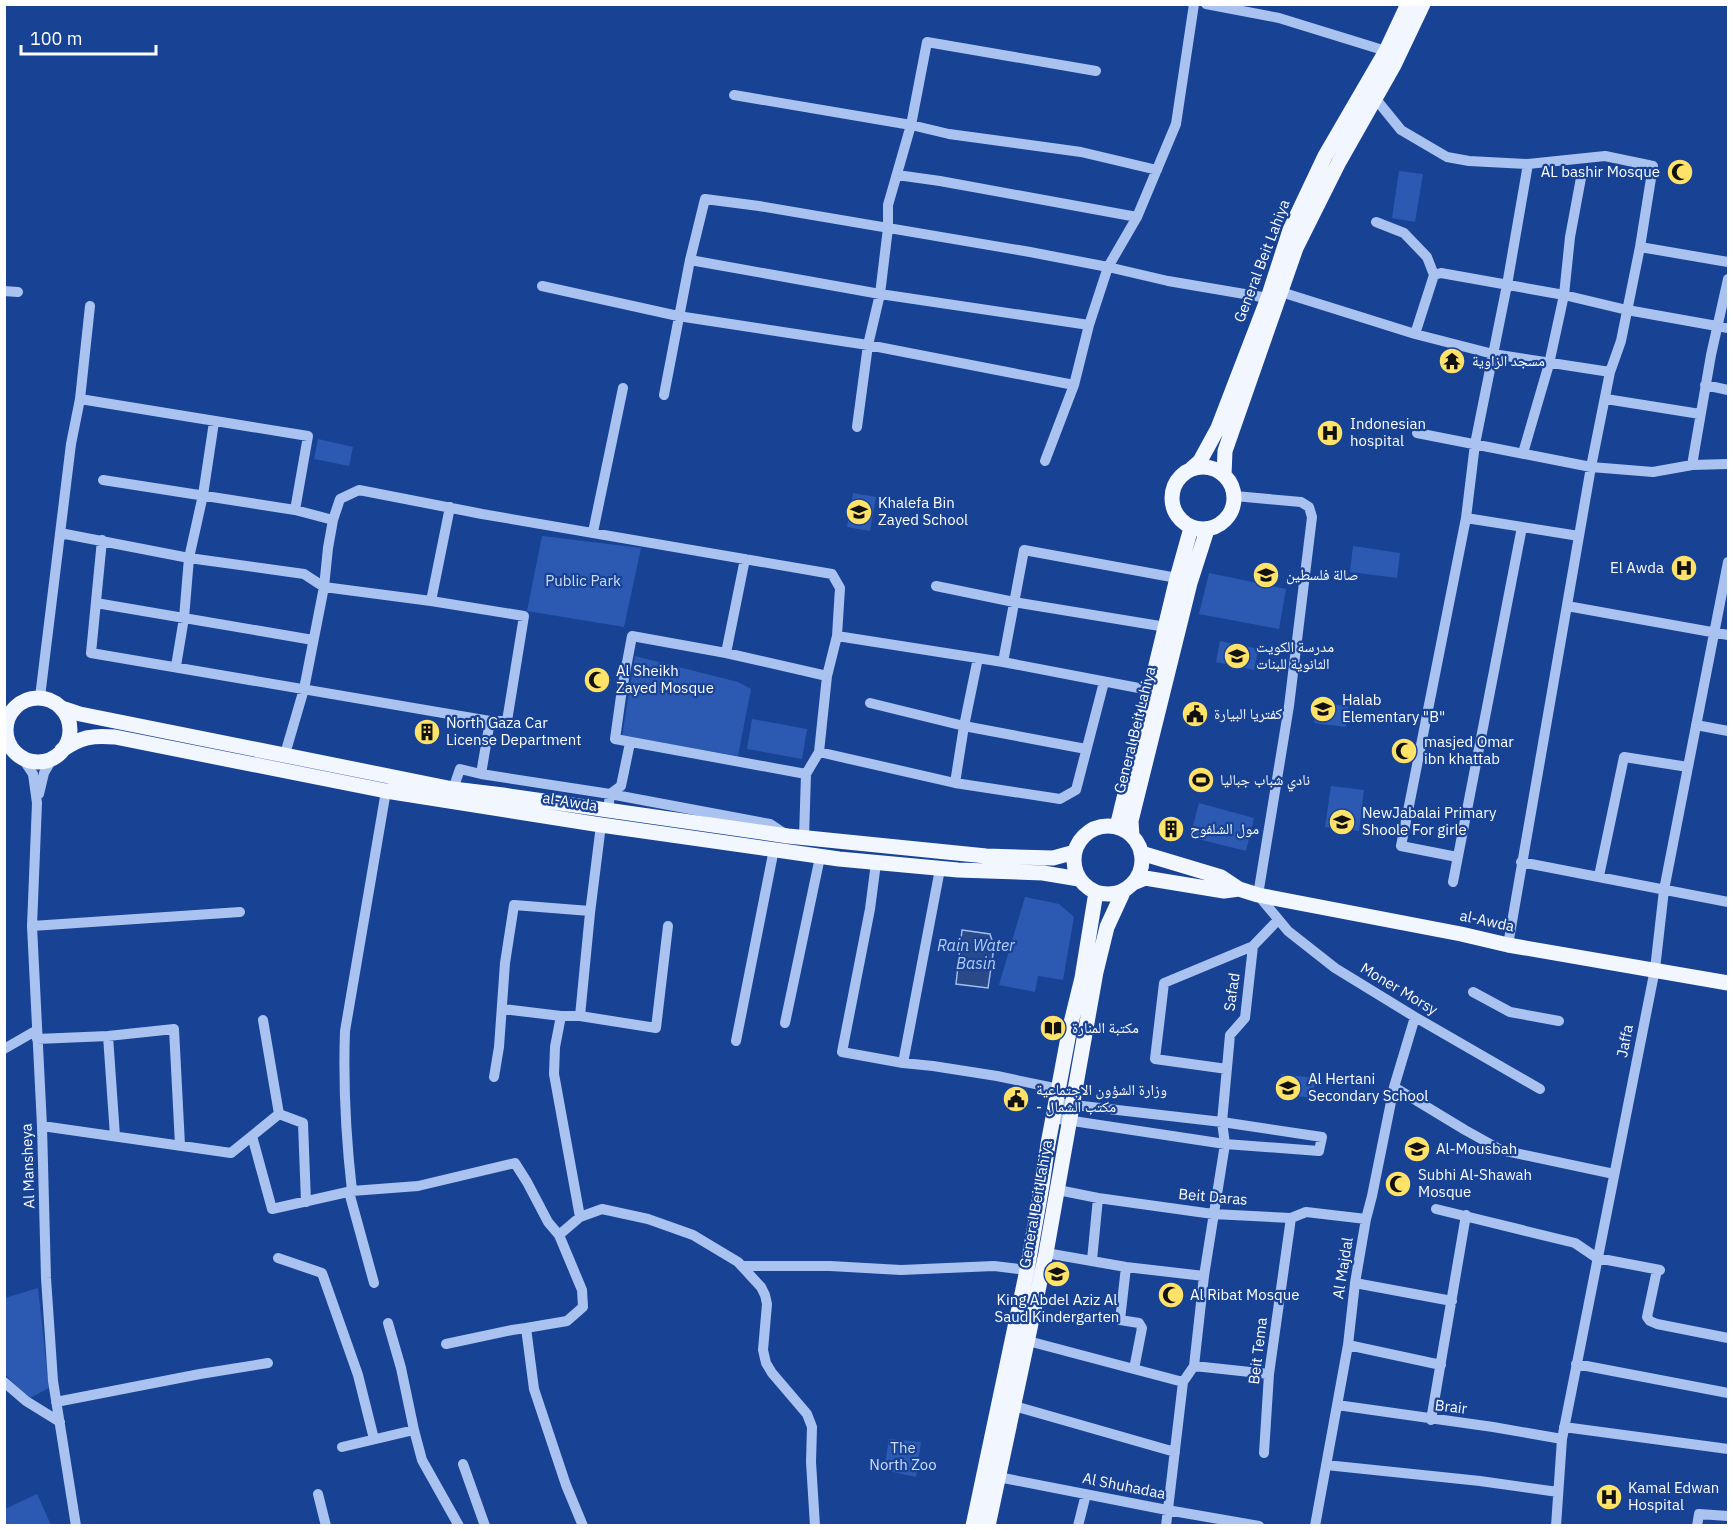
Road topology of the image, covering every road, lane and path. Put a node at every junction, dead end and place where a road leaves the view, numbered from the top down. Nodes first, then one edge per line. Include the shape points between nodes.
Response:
1 (1194, 4) edge
2 (1206, 4) edge
3 (1408, 4) edge
4 (1423, 4) edge
5 (1386, 51) junction
6 (1096, 71) dead end
7 (734, 95) dead end
8 (1375, 98) junction
9 (911, 125) junction
10 (1528, 164) junction
11 (1157, 170) junction
12 (897, 176) junction
13 (1581, 178) dead end
14 (1137, 218) junction
15 (1376, 222) dead end
16 (888, 228) junction
17 (1640, 247) junction
18 (690, 260) junction
19 (1728, 262) edge
20 (1108, 267) junction
21 (1434, 275) junction
22 (1728, 279) edge
23 (1507, 285) junction
24 (542, 286) dead end
25 (4, 291) edge
26 (18, 292) dead end
27 (880, 294) junction
28 (1274, 295) junction
29 (1564, 295) junction
30 (90, 306) dead end
31 (1627, 310) junction
32 (678, 316) junction
33 (1089, 325) junction
34 (1723, 327) edge
35 (1415, 334) junction
36 (868, 345) junction
37 (1493, 354) junction
38 (1549, 364) junction
39 (1610, 372) junction
40 (1705, 385) junction
41 (1074, 386) junction
42 (623, 388) dead end
43 (1728, 390) edge
44 (664, 395) dead end
45 (80, 399) junction
46 (1606, 399) junction
47 (1700, 414) junction
48 (214, 422) junction
49 (857, 428) dead end
50 (1417, 433) dead end
51 (1475, 444) junction
52 (1523, 453) junction
53 (1045, 461) dead end
54 (1728, 464) edge
55 (1692, 465) junction
56 (1591, 467) junction
57 (1191, 469) junction
58 (1224, 475) junction
59 (103, 480) dead end
60 (203, 495) junction
61 (1235, 495) junction
62 (450, 507) junction
63 (295, 510) junction
64 (1466, 518) junction
65 (333, 520) junction
66 (1522, 527) junction
67 (1191, 528) junction
68 (1207, 530) junction
69 (593, 532) junction
70 (60, 533) junction
71 (1579, 537) junction
72 (102, 540) junction
73 (189, 558) junction
74 (745, 559) junction
75 (1728, 568) edge
76 (1177, 578) junction
77 (936, 586) dead end
78 (324, 587) junction
79 (431, 601) junction
80 (1014, 602) junction
81 (96, 603) junction
82 (1567, 606) junction
83 (184, 618) junction
84 (1166, 627) junction
85 (1714, 633) junction
86 (1728, 635) edge
87 (837, 636) junction
88 (313, 640) junction
89 (726, 653) junction
90 (978, 658) junction
91 (1003, 662) junction
92 (176, 666) junction
93 (827, 676) junction
94 (1104, 682) junction
95 (304, 689) junction
96 (1149, 690) junction
97 (40, 698) junction
98 (870, 703) dead end
99 (62, 708) junction
100 (6, 716) edge
101 (490, 721) junction
102 (1696, 725) junction
103 (964, 726) junction
104 (1728, 731) edge
105 (6, 740) edge
106 (630, 743) junction
107 (1086, 748) junction
108 (819, 752) junction
109 (57, 754) junction
110 (285, 754) junction
111 (24, 759) junction
112 (1688, 767) junction
113 (481, 774) junction
114 (806, 774) junction
115 (955, 783) junction
116 (453, 789) junction
117 (386, 791) junction
118 (610, 794) junction
119 (37, 803) junction
120 (608, 811) junction
121 (601, 825) junction
122 (1117, 827) junction
123 (788, 836) junction
124 (1132, 836) junction
125 (804, 838) junction
126 (774, 849) junction
127 (1075, 852) junction
128 (1141, 853) junction
129 (820, 857) junction
130 (1457, 857) junction
131 (1521, 862) junction
132 (876, 863) junction
133 (940, 869) junction
134 (1599, 876) junction
135 (1079, 879) junction
136 (1453, 882) dead end
137 (1129, 887) junction
138 (1239, 889) junction
139 (1664, 890) junction
140 (1096, 892) junction
141 (1257, 895) junction
142 (1728, 902) edge
143 (590, 911) junction
144 (240, 912) dead end
145 (1278, 920) junction
146 (32, 926) junction
147 (668, 926) dead end
148 (1253, 945) junction
149 (1508, 945) junction
150 (1655, 969) junction
151 (1728, 982) edge
152 (1473, 992) dead end
153 (503, 1010) junction
154 (561, 1016) junction
155 (580, 1016) junction
156 (1415, 1017) junction
157 (262, 1020) dead end
158 (1559, 1021) dead end
159 (784, 1023) dead end
160 (37, 1034) junction
161 (108, 1035) junction
162 (736, 1041) dead end
163 (4, 1049) edge
164 (903, 1063) junction
165 (1227, 1069) junction
166 (494, 1077) dead end
167 (1394, 1087) junction
168 (1540, 1089) dead end
169 (1062, 1107) junction
170 (279, 1114) junction
171 (1222, 1122) junction
172 (42, 1126) junction
173 (115, 1136) junction
174 (252, 1136) junction
175 (1225, 1144) junction
176 (180, 1145) junction
177 (1614, 1174) junction
178 (1058, 1190) junction
179 (350, 1192) junction
180 (1098, 1198) junction
181 (306, 1202) junction
182 (1436, 1209) dead end
183 (1213, 1214) junction
184 (1466, 1215) junction
185 (580, 1217) junction
186 (1291, 1218) junction
187 (1366, 1219) junction
188 (559, 1235) junction
189 (1046, 1252) junction
190 (278, 1258) dead end
191 (1597, 1258) junction
192 (1092, 1260) junction
193 (742, 1266) junction
194 (1126, 1267) junction
195 (1027, 1270) junction
196 (1204, 1276) junction
197 (1355, 1282) junction
198 (374, 1283) dead end
199 (1452, 1301) junction
200 (388, 1323) dead end
201 (526, 1328) junction
202 (1728, 1338) edge
203 (1028, 1341) junction
204 (447, 1344) dead end
205 (1348, 1345) junction
206 (268, 1363) dead end
207 (1576, 1364) junction
208 (1441, 1365) junction
209 (1194, 1366) junction
210 (1134, 1369) junction
211 (1269, 1374) junction
212 (4, 1382) edge
213 (1183, 1382) junction
214 (1728, 1393) edge
215 (56, 1402) junction
216 (1337, 1405) junction
217 (1014, 1406) junction
218 (1431, 1420) junction
219 (60, 1422) junction
220 (414, 1430) junction
221 (1563, 1433) junction
222 (374, 1439) junction
223 (342, 1447) dead end
224 (1728, 1449) edge
225 (1175, 1452) junction
226 (1263, 1453) dead end
227 (464, 1464) dead end
228 (1326, 1465) junction
229 (991, 1476) junction
230 (1558, 1492) junction
231 (318, 1494) dead end
232 (1086, 1494) junction
233 (1167, 1510) junction
234 (1728, 1516) edge
235 (76, 1526) edge
236 (326, 1526) edge
237 (459, 1526) edge
238 (484, 1526) edge
239 (583, 1526) edge
240 (815, 1526) edge
241 (973, 1526) edge
242 (988, 1526) edge
243 (1078, 1526) edge
244 (1166, 1526) edge
245 (1259, 1526) edge
246 (1315, 1526) edge
247 (1556, 1526) edge
248 (1697, 1526) edge

1 - 11 street via 1176,124
2 - 5 street via 1279,18
3 - 5 main road, General Beit Lahiya
4 - 8 main road, General Beit Lahiya
5 - 28 main road, General Beit Lahiya via 1325,156 1290,230
6 - 9 street via 927,42
7 - 9 street
8 - 10 street via 1401,130 1447,157
8 - 28 main road, General Beit Lahiya
9 - 11 street via 1081,152
9 - 12 street
10 - 17 street via 1605,156 1653,166
10 - 23 street
11 - 14 street
12 - 14 street
12 - 16 street via 888,205
13 - 29 street
14 - 20 street
15 - 21 street via 1404,233 1427,257
16 - 18 street via 705,199
16 - 20 street
16 - 27 street
17 - 19 street
17 - 31 street
18 - 27 street
18 - 32 street
20 - 28 street via 1167,280
20 - 33 street
21 - 23 street
21 - 35 street
22 - 34 street
23 - 29 street
23 - 37 street
24 - 32 street
25 - 26 street
27 - 33 street
27 - 36 street
28 - 35 street
28 - 57 main road, General Beit Lahiya via 1218,428 1200,461
28 - 58 main road, General Beit Lahiya via 1225,451
29 - 31 street
29 - 38 street
30 - 45 street
31 - 34 street
31 - 39 street
32 - 36 street
32 - 44 street
33 - 41 street
34 - 40 street
35 - 37 street
36 - 41 street
36 - 49 street
37 - 38 street
37 - 51 street
38 - 39 street
38 - 52 street
39 - 46 street
40 - 43 street
40 - 47 street
41 - 53 street
42 - 69 street
45 - 48 street
45 - 70 street via 70,444
46 - 47 street
46 - 56 street
47 - 55 street
48 - 60 street
48 - 63 street via 308,436
50 - 51 street
51 - 52 street
51 - 64 street
52 - 56 street
54 - 55 street
55 - 56 street via 1653,472
56 - 71 street
57 - 58 main road via 1208,467
57 - 67 main road via 1178,480 1172,495 1176,514
58 - 61 main road
59 - 60 street
60 - 63 street
60 - 73 street
61 - 68 main road via 1228,518
61 - 141 street via 1301,501 1309,507 1312,517 1289,706
62 - 65 street via 359,490 340,499
62 - 69 street
62 - 79 street
63 - 65 street
64 - 66 street
64 - 130 street via 1401,846
65 - 78 street
66 - 71 street
66 - 130 street
67 - 68 main road
67 - 76 main road, General Beit Lahiya
68 - 124 main road, General Beit Lahiya via 1190,583 1131,821
69 - 74 street
70 - 72 street
70 - 97 street
71 - 82 street
72 - 73 street
72 - 81 street
73 - 78 street via 304,574
73 - 83 street
74 - 87 street via 832,574 840,588
74 - 89 street
75 - 85 street, Jaffa
76 - 80 street via 1024,550
76 - 84 main road, General Beit Lahiya
77 - 80 street
78 - 79 street
78 - 88 street
79 - 101 street via 524,616 507,721
80 - 84 street
80 - 91 street
81 - 83 street
81 - 92 street via 91,653
82 - 85 street
82 - 131 street
83 - 88 street
83 - 92 street
84 - 96 main road, General Beit Lahiya
85 - 86 street
85 - 102 street, Jaffa
87 - 90 street
87 - 93 street
88 - 95 street
89 - 93 street
89 - 106 street via 632,636 615,740
90 - 91 street
90 - 103 street
91 - 94 street
92 - 95 street
93 - 108 street
94 - 96 street
94 - 107 street
95 - 101 street
95 - 110 street
96 - 122 main road, General Beit Lahiya
97 - 99 main road
97 - 100 main road via 24,700
98 - 103 street
99 - 109 main road via 70,731
99 - 110 main road, al-Awda
100 - 105 main road
101 - 113 street
102 - 104 street
102 - 112 street, Jaffa
103 - 107 street
103 - 115 street
105 - 111 main road
106 - 114 street
106 - 118 street via 621,786
107 - 115 street via 1076,790 1060,800
108 - 114 street
108 - 115 street
109 - 111 main road via 39,762
109 - 117 main road, al-Awda via 75,741 99,735
109 - 119 street, Al Mansheya via 43,778
110 - 116 main road, al-Awda
111 - 119 street, Al Mansheya via 33,774
112 - 134 street via 1623,757
112 - 139 street, Jaffa
113 - 116 street via 460,769
113 - 118 street
114 - 125 street
116 - 120 main road, al-Awda
117 - 121 main road, al-Awda
117 - 179 street via 345,1031
118 - 120 street
118 - 123 street via 770,824
119 - 146 street, Al Mansheya
120 - 123 main road, al-Awda
121 - 126 main road, al-Awda
121 - 143 street
122 - 124 main road
122 - 127 main road via 1090,831
123 - 125 main road, al-Awda
124 - 128 main road
125 - 127 main road, al-Awda via 986,856 1053,858
126 - 129 main road, al-Awda
126 - 162 street
127 - 135 main road
128 - 137 main road via 1141,867
128 - 138 main road, al-Awda via 1221,877
129 - 132 main road, al-Awda
129 - 159 street
130 - 136 street
131 - 134 street
131 - 149 street
132 - 133 main road, al-Awda
132 - 164 street via 842,1052
133 - 135 main road, al-Awda via 1043,873
133 - 164 street
134 - 139 street
135 - 140 main road
137 - 138 main road, al-Awda via 1145,878 1224,891
137 - 140 main road via 1113,894
137 - 169 main road, General Beit Lahiya via 1107,927
138 - 141 main road, al-Awda
139 - 142 street
139 - 150 street, Jaffa
140 - 169 main road, General Beit Lahiya via 1070,1027
141 - 145 street, Moner Morsy
141 - 149 main road, al-Awda
143 - 153 street via 514,905
143 - 155 street
144 - 146 street
145 - 148 street
145 - 156 street, Moner Morsy via 1335,968
146 - 160 street, Al Mansheya
147 - 155 street via 657,1028
148 - 165 street, Safad via 1245,1018 1230,1035
148 - 165 street via 1164,983 1155,1059
149 - 150 main road, al-Awda
150 - 151 main road, al-Awda
150 - 177 street, Jaffa
152 - 158 street via 1510,1012
153 - 154 street
153 - 166 street
154 - 155 street
154 - 185 street via 554,1074
156 - 167 street, Al Majdal
156 - 168 street, Moner Morsy
157 - 170 street
160 - 161 street
160 - 163 street
160 - 172 street, Al Mansheya
161 - 173 street
161 - 176 street via 174,1029
164 - 169 street via 997,1076
165 - 171 street, Safad
167 - 177 street via 1501,1150
167 - 187 street, Al Majdal
169 - 171 street
169 - 175 street
169 - 178 main road, General Beit Lahiya
169 - 195 main road, General Beit Lahiya
170 - 174 street
170 - 181 street via 303,1123
171 - 175 street, Safad
171 - 175 street via 1322,1137 1319,1151
172 - 173 street
172 - 215 street, Al Mansheya via 46,1278
173 - 176 street
174 - 176 street via 231,1153
174 - 181 street via 272,1209
175 - 183 street, Safad
177 - 191 street, Jaffa
178 - 180 street, Beit Daras
178 - 189 main road, General Beit Lahiya
179 - 181 street
179 - 188 street via 418,1186 515,1163
179 - 198 street
180 - 183 street, Beit Daras
180 - 192 street
182 - 184 street
183 - 186 street, Beit Daras
183 - 196 street, Safad
184 - 191 street via 1575,1243
184 - 199 street
185 - 188 street
185 - 193 street via 602,1209 648,1219 693,1235
186 - 187 street, Beit Daras via 1306,1212
186 - 211 street, Beit Tema
187 - 197 street, Al Majdal
188 - 201 street via 582,1290 584,1307 567,1321
189 - 192 street
189 - 203 main road, General Beit Lahiya
190 - 222 street via 322,1273 358,1375
191 - 202 street via 1658,1270 1648,1309 1650,1321
191 - 207 street, Jaffa
192 - 194 street
193 - 195 street via 901,1270 994,1266
193 - 240 street via 765,1295 766,1364 811,1423
194 - 196 street
194 - 210 street via 1120,1320 1139,1323 1142,1328
195 - 229 main road, General Beit Lahiya
196 - 209 street, Safad
197 - 199 street
197 - 205 street, Al Majdal
199 - 208 street
200 - 220 street
201 - 204 street
201 - 239 street via 534,1389
203 - 210 street
203 - 217 main road, General Beit Lahiya
205 - 208 street
205 - 216 street, Al Majdal
206 - 215 street
207 - 214 street
207 - 221 street, Jaffa
208 - 218 street
209 - 211 street
209 - 213 street
210 - 213 street
211 - 226 street, Beit Tema
212 - 219 street
213 - 225 street
215 - 219 street, Al Mansheya
216 - 218 street, Brair
216 - 228 street, Al Majdal
217 - 225 street
217 - 229 main road, General Beit Lahiya
218 - 221 street, Brair
219 - 235 street, Al Mansheya
220 - 222 street
220 - 237 street via 422,1460
221 - 224 street, Brair
221 - 230 street, Jaffa
222 - 223 street
225 - 233 street
227 - 238 street
228 - 230 street
228 - 246 street, Al Majdal
229 - 232 street, Al Shuhadaa
229 - 241 main road, General Beit Lahiya
229 - 242 main road, General Beit Lahiya
230 - 247 street, Jaffa
231 - 236 street
232 - 233 street, Al Shuhadaa
232 - 243 street
233 - 244 street
233 - 245 street, Al Shuhadaa
234 - 248 street via 1699,1514

